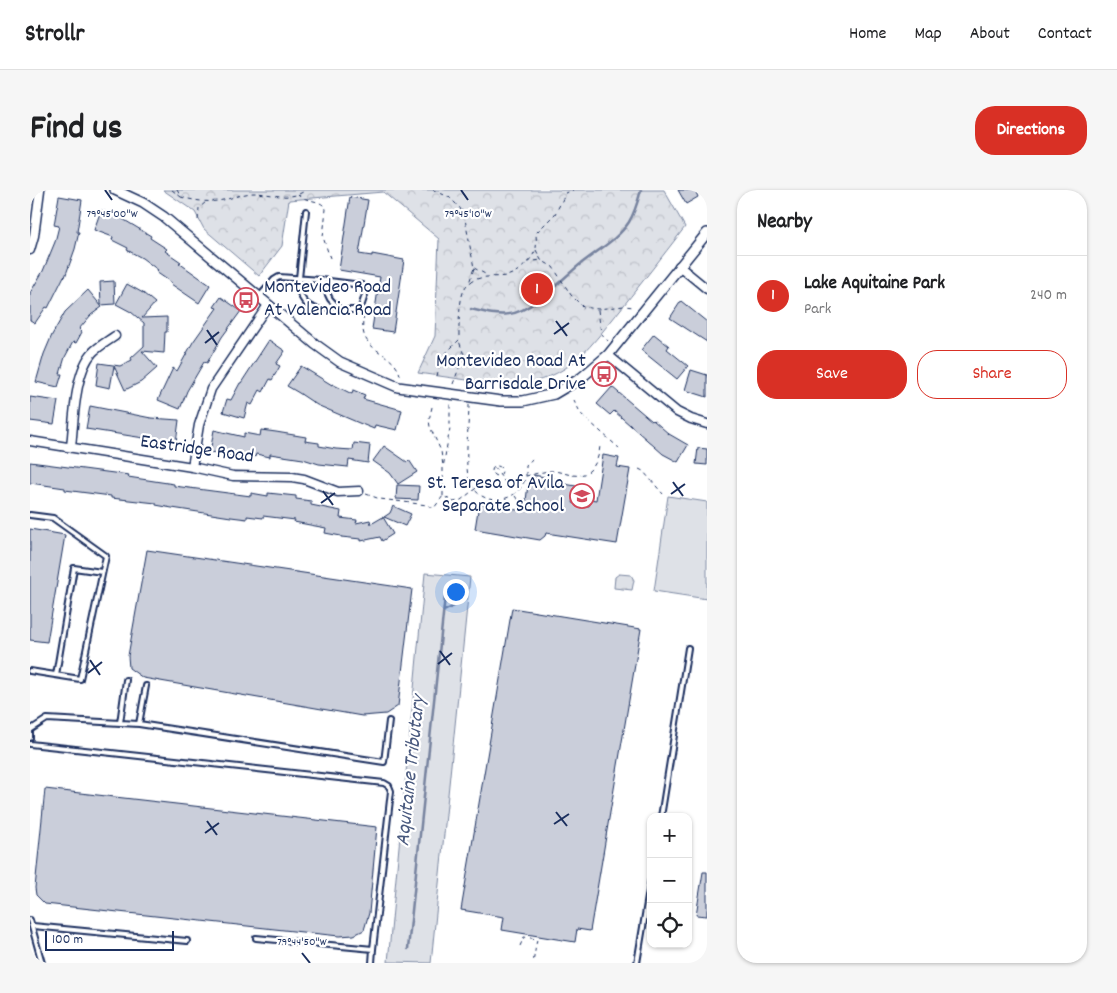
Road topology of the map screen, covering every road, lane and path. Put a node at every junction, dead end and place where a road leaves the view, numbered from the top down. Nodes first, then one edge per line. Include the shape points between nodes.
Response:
1 (40, 190) edge
2 (115, 190) edge
3 (172, 190) edge
4 (177, 190) edge
5 (306, 190) edge
6 (433, 190) edge
7 (568, 190) edge
8 (573, 190) edge
9 (566, 193) junction
10 (297, 194) junction
11 (181, 197) junction
12 (206, 201) junction
13 (306, 211) dead end
14 (198, 220) dead end
15 (707, 233) edge
16 (30, 250) edge
17 (536, 250) junction
18 (330, 258) dead end
19 (541, 260) junction
20 (527, 263) junction
21 (679, 266) junction
22 (474, 268) junction
23 (488, 275) junction
24 (299, 279) junction
25 (321, 280) junction
26 (468, 284) junction
27 (707, 289) edge
28 (259, 297) junction
29 (268, 305) junction
30 (645, 308) junction
31 (598, 309) junction
32 (322, 310) dead end
33 (360, 310) junction
34 (115, 336) dead end
35 (459, 340) junction
36 (611, 352) junction
37 (437, 376) dead end
38 (403, 388) junction
39 (450, 394) junction
40 (470, 397) junction
41 (574, 400) dead end
42 (432, 407) dead end
43 (707, 424) edge
44 (30, 441) edge
45 (600, 445) dead end
46 (71, 447) junction
47 (620, 449) dead end
48 (532, 459) dead end
49 (192, 467) junction
50 (494, 467) junction
51 (443, 468) junction
52 (501, 468) junction
53 (639, 469) dead end
54 (497, 471) junction
55 (492, 474) junction
56 (500, 475) junction
57 (526, 476) junction
58 (480, 485) dead end
59 (509, 488) dead end
60 (475, 490) junction
61 (359, 492) joint
62 (663, 494) dead end
63 (514, 495) junction
64 (443, 496) junction
65 (497, 500) junction
66 (520, 503) dead end
67 (496, 505) dead end
68 (30, 515) edge
69 (102, 572) junction
70 (688, 648) dead end
71 (30, 671) edge
72 (56, 675) junction
73 (126, 680) dead end
74 (146, 686) dead end
75 (389, 721) dead end
76 (120, 723) junction
77 (139, 724) junction
78 (30, 738) edge
79 (30, 744) edge
80 (662, 813) edge
81 (647, 903) edge
82 (30, 920) edge
83 (33, 926) junction
84 (256, 938) dead end
85 (187, 941) dead end
86 (520, 946) dead end
87 (373, 949) junction
88 (42, 963) edge
89 (372, 963) edge
90 (533, 963) edge
91 (637, 963) edge

1 - 16 street
2 - 28 street via 164,217
3 - 11 path
4 - 11 path
5 - 10 path
6 - 22 path via 460,208
7 - 9 path
8 - 9 path
9 - 17 path via 554,214 536,233
10 - 12 path via 274,196 253,193
10 - 18 path via 326,208 323,237
11 - 12 path
12 - 14 path via 199,208
13 - 24 lane
15 - 21 street
17 - 19 path
17 - 20 path
19 - 20 path
19 - 31 path via 553,267 583,307
20 - 23 path via 514,274
21 - 27 street
21 - 30 street
22 - 23 path
22 - 26 path
23 - 26 path
24 - 25 lane
24 - 28 lane via 279,277
24 - 32 lane via 300,297 306,305
25 - 33 lane via 330,299 340,310
25 - 33 lane via 362,285 365,295
26 - 35 path via 460,310
28 - 29 street
29 - 38 street via 340,362
29 - 49 street via 211,389 199,425
30 - 31 path
30 - 36 street
31 - 36 path via 602,333
33 - 38 path via 364,314 363,337 394,362 400,370
34 - 46 street via 93,351 82,372
35 - 37 path via 442,358
35 - 39 path via 464,355
36 - 40 street via 581,378 546,397 514,401
36 - 43 street via 677,412
38 - 39 street
39 - 40 street
39 - 51 path via 450,428
40 - 60 path via 468,479
41 - 47 path via 581,414
42 - 51 path via 430,427 441,451
44 - 46 street, Eastridge Road
45 - 57 path via 598,460 584,474 575,476 549,471
46 - 49 street, Eastridge Road
48 - 57 path via 526,466
49 - 61 street, Eastridge Road via 233,476 292,477 338,492
50 - 52 path
50 - 54 path
50 - 55 path
51 - 64 path
52 - 54 path
52 - 56 path
53 - 62 path
54 - 55 path
54 - 56 path
55 - 56 path
56 - 59 path
57 - 63 path
58 - 60 path
60 - 64 path via 454,502
60 - 65 path via 486,498
61 - 64 path via 380,500 428,504 434,508
63 - 65 path
63 - 66 path
65 - 67 path
68 - 69 lane via 53,518 106,556
69 - 72 lane via 80,679
69 - 72 lane via 74,568
70 - 80 lane
71 - 72 lane
73 - 76 lane
74 - 77 lane
75 - 77 lane via 384,762
76 - 77 lane
76 - 78 lane via 47,719 30,730
79 - 87 lane via 384,783 391,791
81 - 91 lane
82 - 83 lane
83 - 85 lane
83 - 88 lane
84 - 87 lane
86 - 90 path via 524,937 537,939
87 - 89 lane

